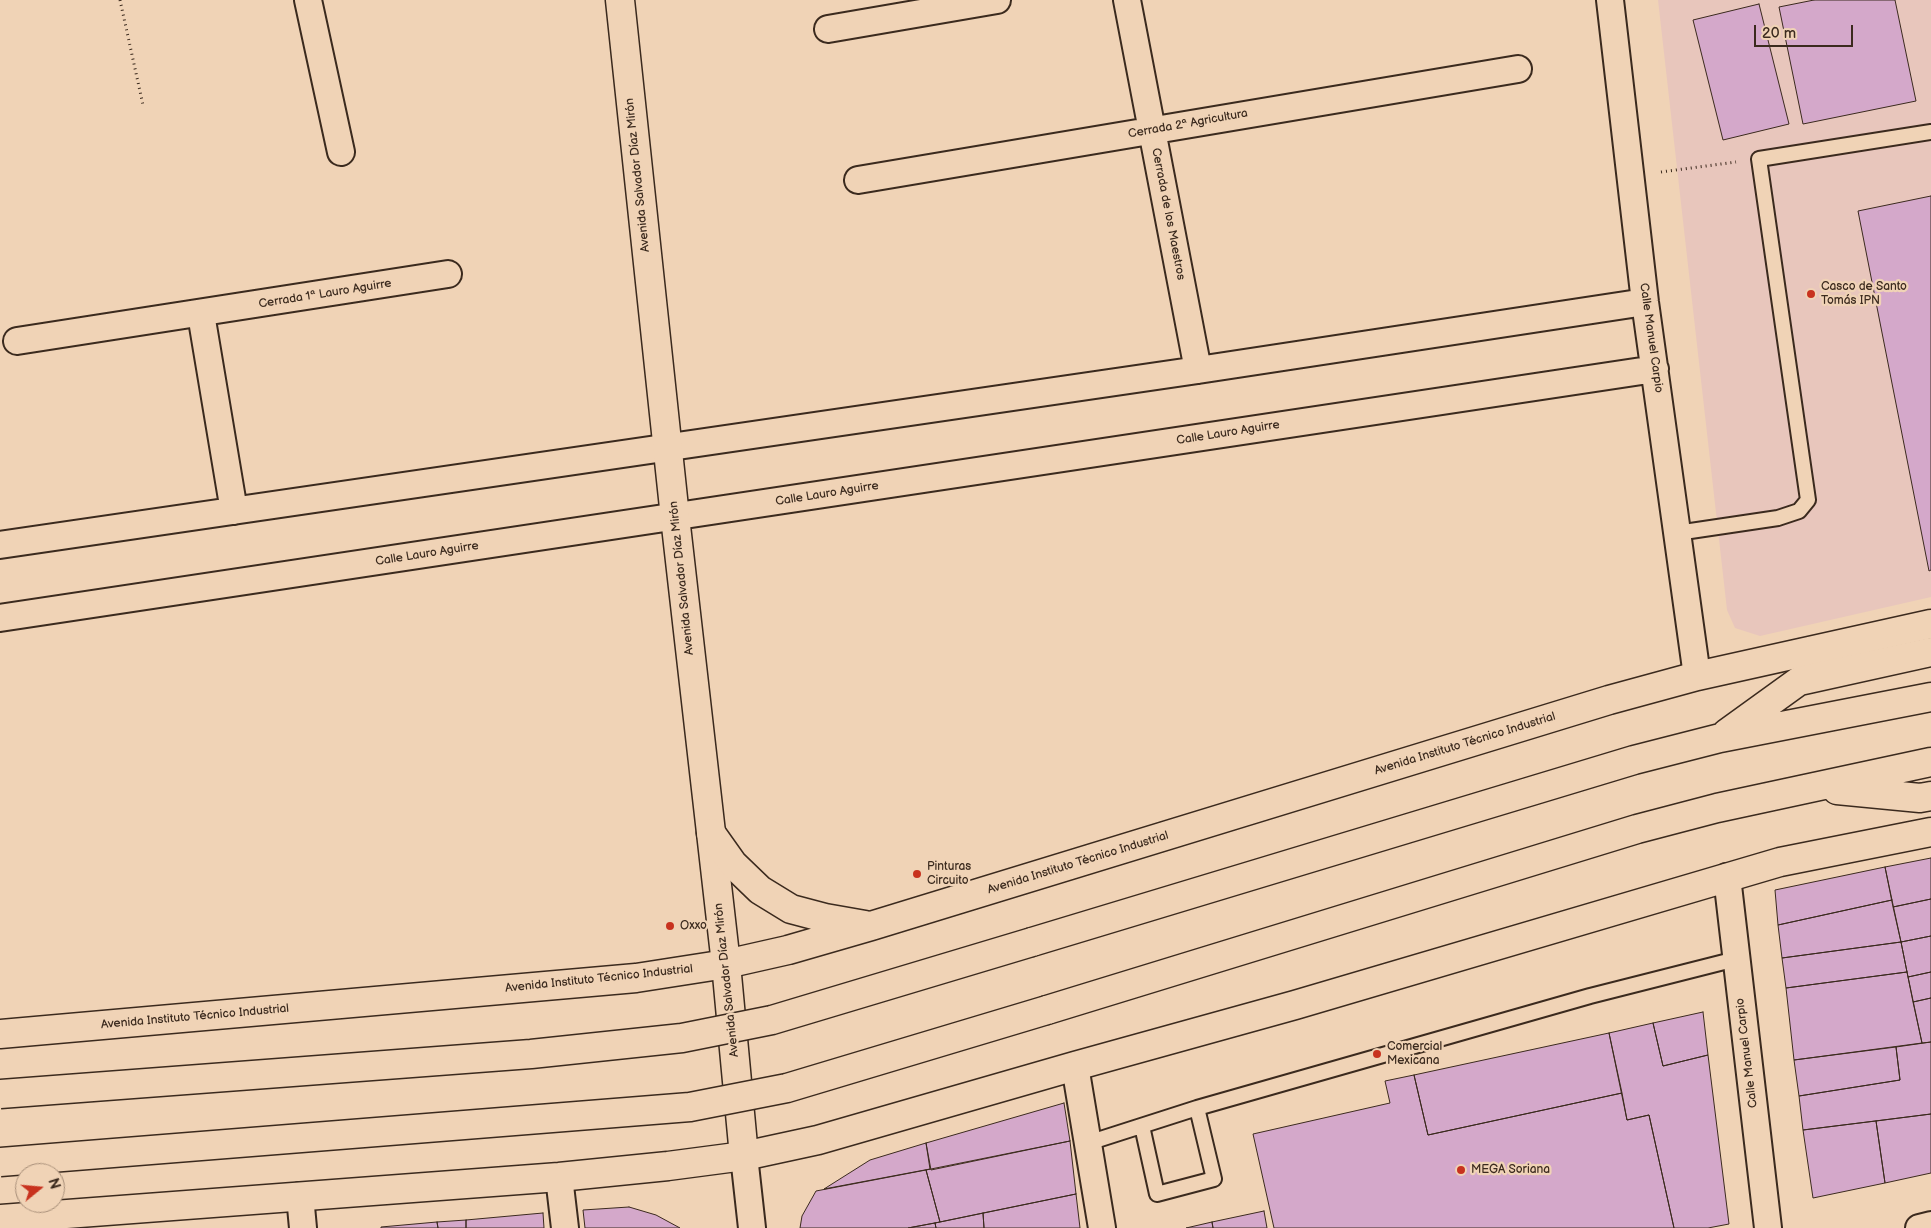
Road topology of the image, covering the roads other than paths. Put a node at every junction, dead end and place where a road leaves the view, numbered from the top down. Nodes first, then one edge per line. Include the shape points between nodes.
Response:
1 (308, 0) edge
2 (620, 0) edge
3 (998, 0) edge
4 (1127, 0) edge
5 (1610, 0) edge
6 (828, 29) dead end
7 (1518, 68) dead end
8 (1152, 130) junction
9 (1931, 132) edge
10 (342, 152) dead end
11 (858, 180) dead end
12 (448, 274) dead end
13 (1645, 302) junction
14 (201, 314) junction
15 (17, 341) dead end
16 (1654, 369) junction
17 (1198, 370) junction
18 (668, 447) junction
19 (234, 511) junction
20 (675, 517) junction
21 (1678, 533) junction
22 (0, 545) edge
23 (0, 618) edge
24 (1931, 624) edge
25 (1931, 652) edge
26 (1697, 676) junction
27 (1931, 696) edge
28 (1720, 738) junction
29 (1931, 762) edge
30 (1808, 787) junction
31 (1931, 796) edge
32 (1931, 832) edge
33 (711, 833) junction
34 (1727, 877) junction
35 (871, 926) junction
36 (1736, 960) junction
37 (726, 964) junction
38 (0, 1034) edge
39 (1075, 1066) junction
40 (0, 1094) edge
41 (1197, 1108) junction
42 (1142, 1126) junction
43 (1088, 1143) junction
44 (744, 1156) junction
45 (0, 1162) edge
46 (559, 1177) junction
47 (300, 1196) junction
48 (0, 1219) edge
49 (1931, 1226) edge
50 (303, 1228) edge
51 (565, 1228) edge
52 (752, 1228) edge
53 (1102, 1228) edge
54 (1768, 1228) edge
55 (1919, 1228) edge

1 - 10 street
2 - 18 main road, Avenida Salvador Díaz Mirón
3 - 6 street
4 - 8 street, Cerrada de los Maestros
5 - 13 street, Calle Manuel Carpio
7 - 8 street, Cerrada 2ª Agricultura
8 - 11 street, Cerrada 2ª Agricultura
8 - 17 street, Cerrada de los Maestros
9 - 21 lane via 1759,159 1808,500 1799,511 1778,518
12 - 14 street, Cerrada 1ª Lauro Aguirre
13 - 16 street, Calle Manuel Carpio
13 - 17 street
14 - 15 street, Cerrada 1ª Lauro Aguirre
14 - 19 street
16 - 20 street, Calle Lauro Aguirre
16 - 21 street, Calle Manuel Carpio
17 - 18 street
18 - 19 street
18 - 20 main road, Avenida Salvador Díaz Mirón
19 - 22 street
20 - 23 street, Calle Lauro Aguirre
20 - 33 main road, Avenida Salvador Díaz Mirón
21 - 26 street, Calle Manuel Carpio
24 - 26 main road, Avenida Instituto Técnico Industrial
25 - 28 main road via 1799,681
26 - 35 main road, Avenida Instituto Técnico Industrial via 1609,700
27 - 28 main road
28 - 40 main road, bridge via 1634,760 772,1020 682,1038 532,1054
29 - 30 main road
30 - 31 main road via 1920,798
30 - 45 main road, bridge via 1637,830 787,1088 690,1106
32 - 34 main road via 1780,862
33 - 35 main road via 733,864 760,890 791,909
33 - 37 main road, Avenida Salvador Díaz Mirón
34 - 36 street, Calle Manuel Carpio
34 - 39 main road via 1295,1005
35 - 37 main road, Avenida Instituto Técnico Industrial
36 - 41 lane via 1580,999
36 - 54 street, Calle Manuel Carpio
37 - 38 main road, Avenida Instituto Técnico Industrial via 636,978
37 - 44 main road, Avenida Salvador Díaz Mirón
39 - 43 street
39 - 44 main road via 818,1140
41 - 42 lane
41 - 42 lane via 1214,1178 1157,1194
42 - 43 lane
43 - 53 street
44 - 46 main road
44 - 52 street
46 - 47 main road
46 - 51 street
47 - 48 main road
47 - 50 street
49 - 55 street

